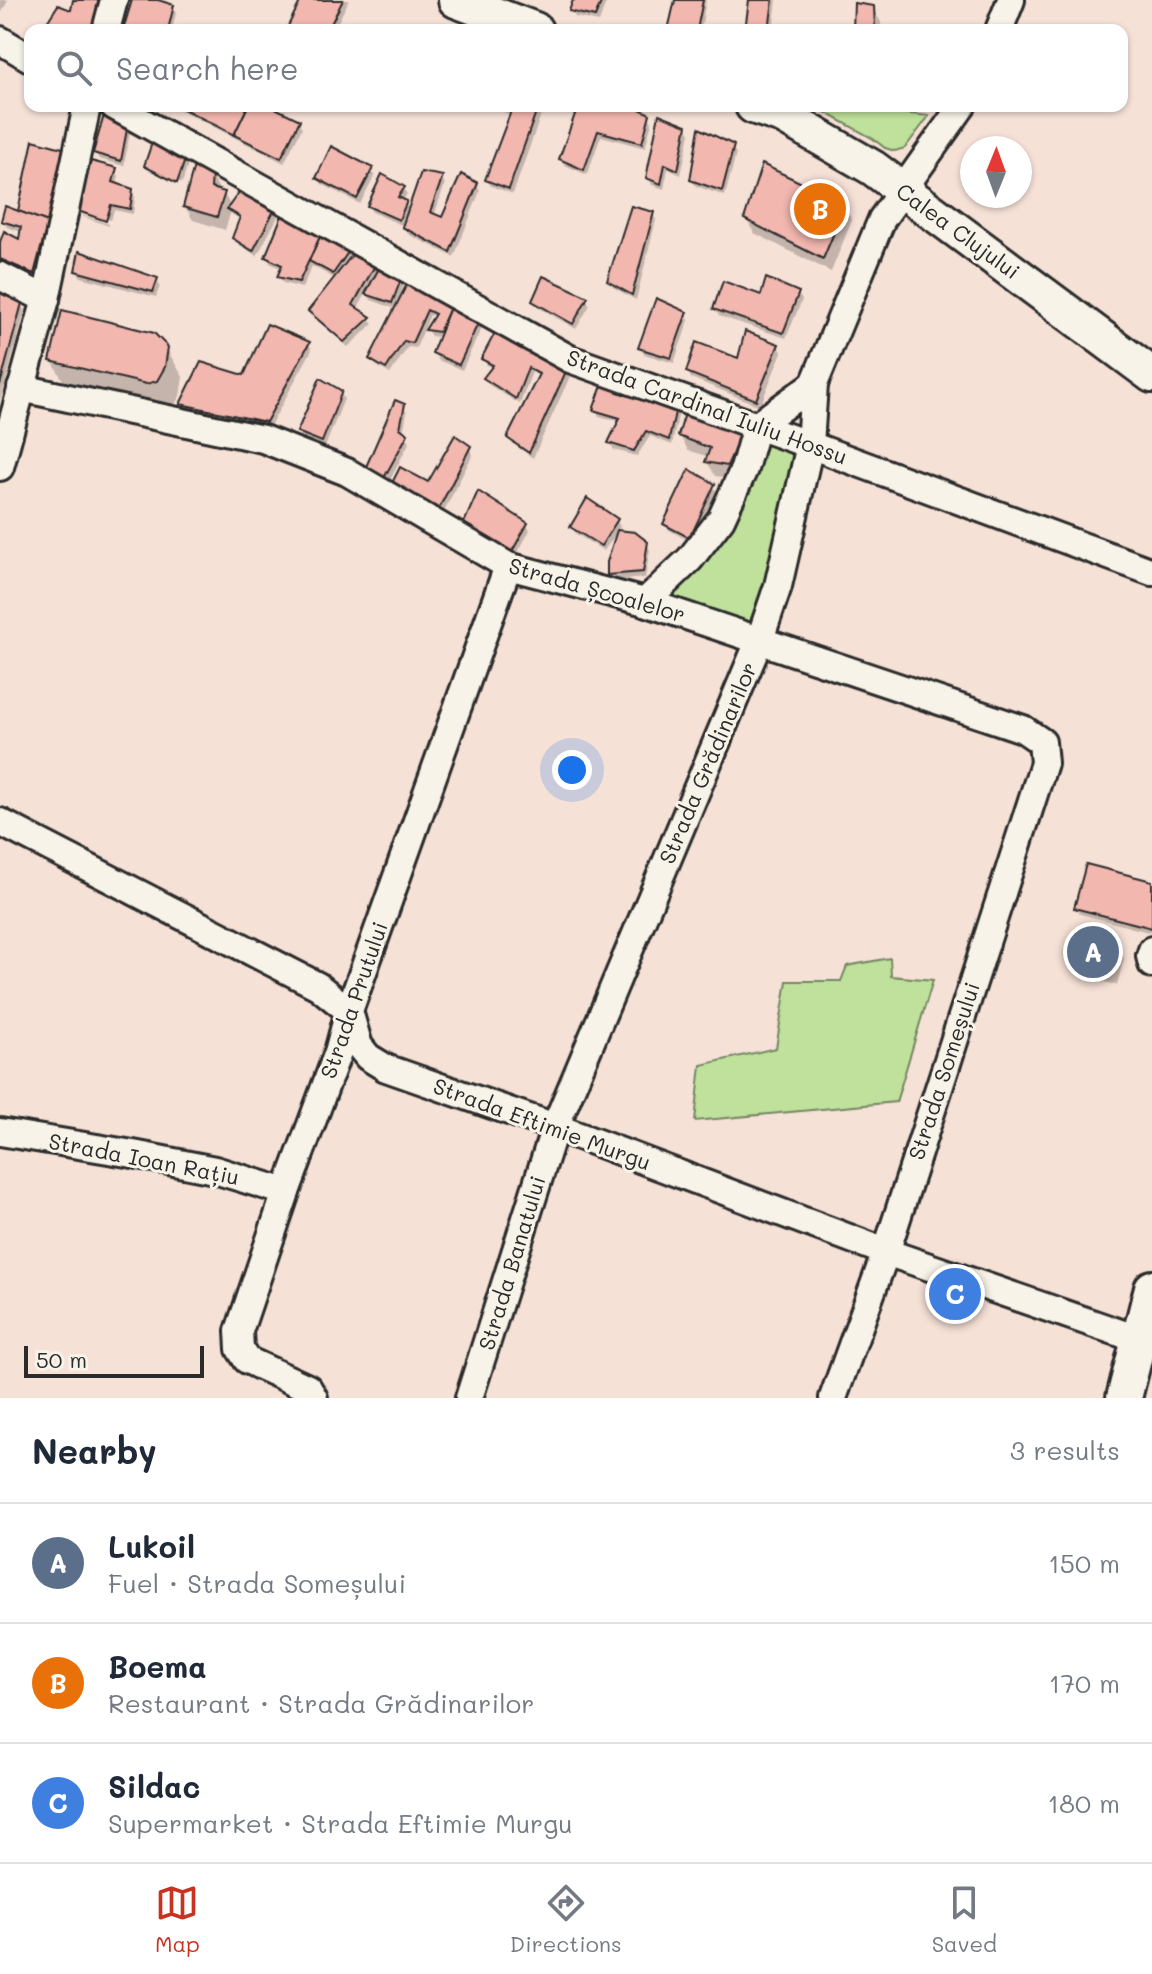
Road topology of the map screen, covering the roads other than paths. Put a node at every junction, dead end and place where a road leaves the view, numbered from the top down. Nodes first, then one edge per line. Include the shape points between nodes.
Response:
1 (114, 0) edge
2 (456, 0) edge
3 (1011, 0) edge
4 (108, 24) edge
5 (519, 24) edge
6 (1001, 24) edge
7 (0, 40) edge
8 (24, 54) edge
9 (86, 112) edge
10 (125, 112) edge
11 (771, 112) edge
12 (958, 112) edge
13 (904, 190) junction
14 (0, 276) edge
15 (46, 299) junction
16 (1152, 375) edge
17 (814, 384) junction
18 (21, 388) junction
19 (756, 426) junction
20 (810, 445) junction
21 (0, 467) edge
22 (508, 566) junction
23 (1152, 572) edge
24 (645, 602) junction
25 (760, 639) junction
26 (1042, 742) joint
27 (0, 822) edge
28 (1152, 950) edge
29 (1152, 964) edge
30 (349, 1011) junction
31 (555, 1127) junction
32 (0, 1132) edge
33 (286, 1192) junction
34 (886, 1252) junction
35 (1152, 1288) edge
36 (1146, 1342) edge
37 (314, 1398) edge
38 (469, 1398) edge
39 (833, 1398) edge
40 (1124, 1398) edge

1 - 4 street
2 - 5 main road
3 - 6 street
7 - 8 street
9 - 15 street
10 - 19 street, Strada Cardinal Iuliu Hossu via 570,359
11 - 13 main road, Calea Clujului
12 - 13 street, Strada Grădinarilor
13 - 16 main road, Calea Clujului
13 - 17 street, Strada Grădinarilor via 882,219
14 - 15 street
15 - 18 street
17 - 19 street
17 - 20 street, Strada Grădinarilor
18 - 21 street
18 - 22 street, Strada Școalelor via 263,439 347,472
19 - 20 street, Strada Cardinal Iuliu Hossu
19 - 24 street via 721,519 690,559
20 - 23 street, Strada Cardinal Iuliu Hossu
20 - 25 street, Strada Grădinarilor via 778,586
22 - 24 street, Strada Școalelor
22 - 30 street, Strada Prutului
24 - 25 street, Strada Școalelor
25 - 26 street, Strada Școalelor via 1023,729
25 - 31 street, Strada Grădinarilor
26 - 34 street, Strada Someșului via 1044,763
27 - 30 street via 318,986
28 - 29 street
30 - 31 street, Strada Eftimie Murgu via 359,1046 386,1068
30 - 33 street, Strada Prutului
31 - 34 street, Strada Eftimie Murgu
31 - 38 street, Strada Banatului
32 - 33 street, Strada Ioan Rațiu via 215,1170
33 - 37 street, Strada Prutului via 239,1331 240,1349 247,1360 308,1388
34 - 36 street, Strada Eftimie Murgu
34 - 39 street, Strada Someșului
35 - 36 main road
36 - 40 main road

